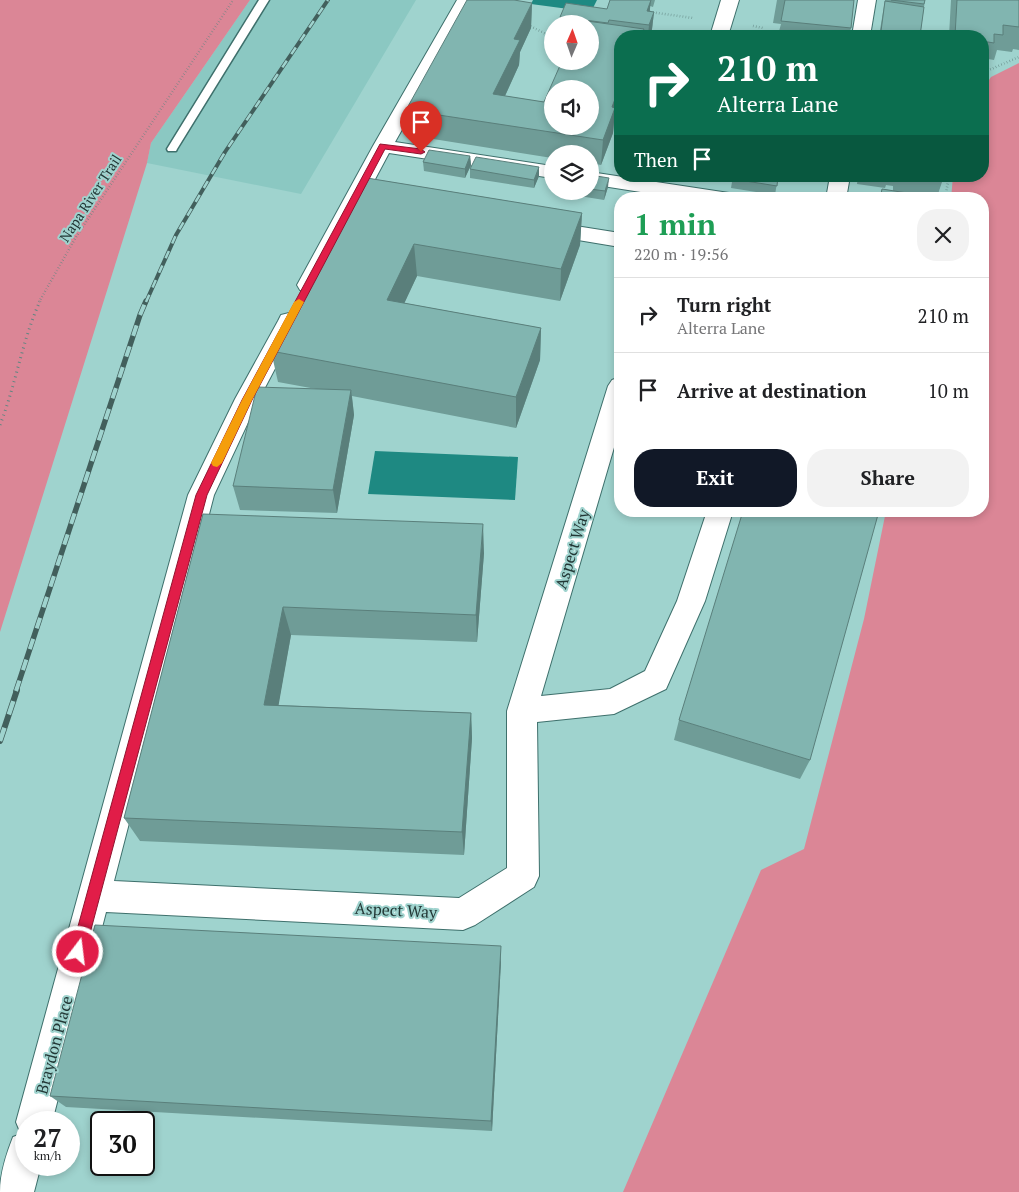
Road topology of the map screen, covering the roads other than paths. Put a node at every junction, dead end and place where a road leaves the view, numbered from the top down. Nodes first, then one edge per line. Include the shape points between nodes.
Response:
1 (264, 0) edge
2 (466, 0) edge
3 (730, 0) edge
4 (867, 0) edge
5 (721, 30) edge
6 (862, 30) edge
7 (383, 146) junction
8 (172, 149) dead end
9 (544, 171) edge
10 (599, 179) edge
11 (614, 181) edge
12 (621, 182) edge
13 (674, 189) edge
14 (690, 192) edge
15 (522, 224) edge
16 (614, 239) edge
17 (614, 406) edge
18 (718, 517) edge
19 (522, 711) junction
20 (93, 896) junction
21 (37, 1111) edge
22 (19, 1176) edge
23 (15, 1192) edge

1 - 8 lane
2 - 7 street, Braydon Place
3 - 5 street
4 - 6 street
7 - 9 street
7 - 20 street, Braydon Place via 365,199 247,400 201,495
10 - 11 street
12 - 13 street
13 - 14 street
15 - 16 street
17 - 19 street, Aspect Way
18 - 19 street via 692,601 656,680 614,701
19 - 20 street, Aspect Way via 523,876 463,914
20 - 21 street, Braydon Place
22 - 23 street

